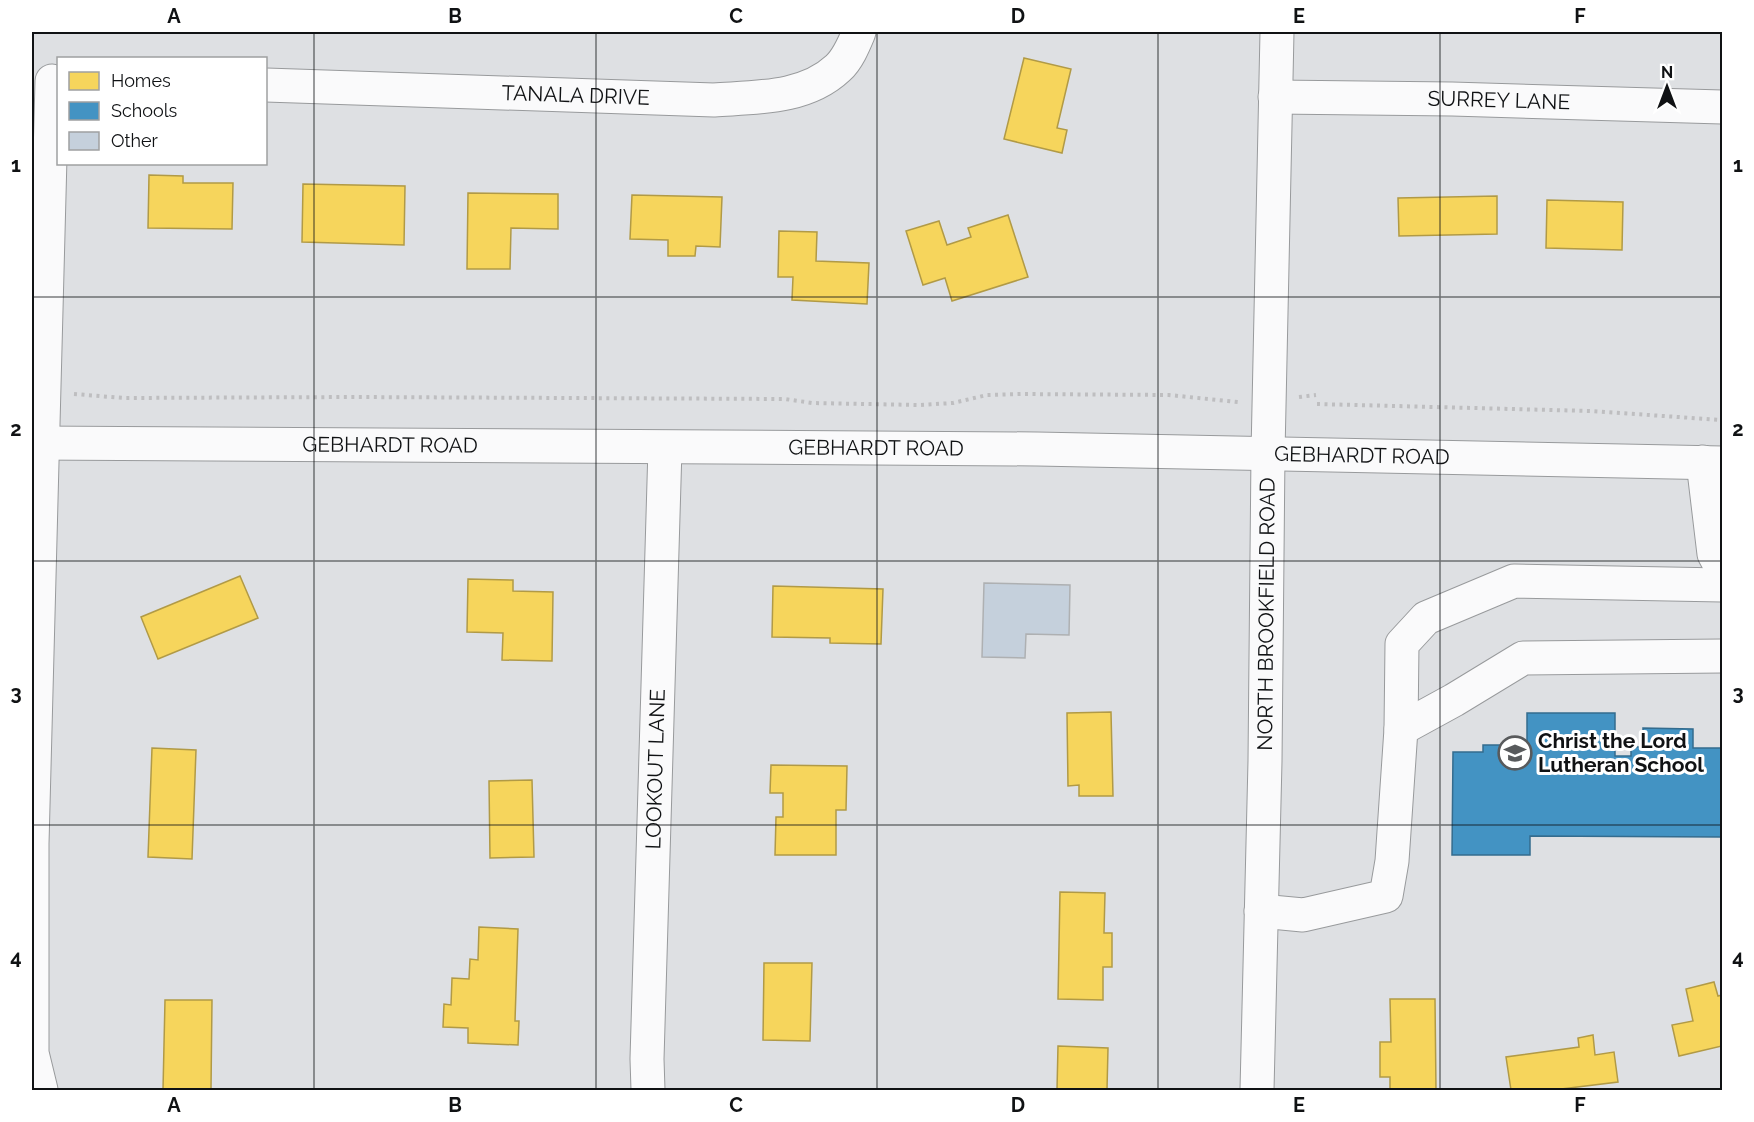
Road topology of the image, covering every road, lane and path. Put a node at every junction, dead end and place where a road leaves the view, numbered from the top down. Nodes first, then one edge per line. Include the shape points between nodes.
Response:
1 (859, 32) edge
2 (1277, 32) edge
3 (47, 81) edge
4 (267, 85) edge
5 (1275, 97) junction
6 (1722, 107) edge
7 (43, 392) junction
8 (1316, 395) dead end
9 (1269, 399) junction
10 (1317, 404) dead end
11 (1722, 420) edge
12 (37, 443) edge
13 (665, 448) junction
14 (1268, 453) junction
15 (1713, 463) edge
16 (1722, 569) edge
17 (1722, 585) edge
18 (1722, 656) edge
19 (1401, 729) junction
20 (1261, 911) junction
21 (41, 1090) edge
22 (648, 1090) edge
23 (1257, 1090) edge

1 - 4 street, TANALA DRIVE via 839,67 816,84 764,97 714,100
2 - 5 street, NORTH BROOKFIELD ROAD
3 - 7 street
5 - 6 street, SURREY LANE
5 - 9 street, NORTH BROOKFIELD ROAD
7 - 9 path via 124,398 687,398 919,405 1021,394 1169,395 1234,403
7 - 12 street
8 - 9 path
9 - 14 street, NORTH BROOKFIELD ROAD
10 - 11 path via 1590,411
12 - 13 street, GEBHARDT ROAD
12 - 21 street via 32,1053
13 - 14 street, GEBHARDT ROAD
13 - 22 street, LOOKOUT LANE
14 - 15 street, GEBHARDT ROAD
14 - 20 street, NORTH BROOKFIELD ROAD
15 - 16 street via 1714,554
17 - 19 street via 1514,581 1426,618 1402,644
18 - 19 street via 1523,658
19 - 20 street via 1386,896 1303,915
20 - 23 street, NORTH BROOKFIELD ROAD

